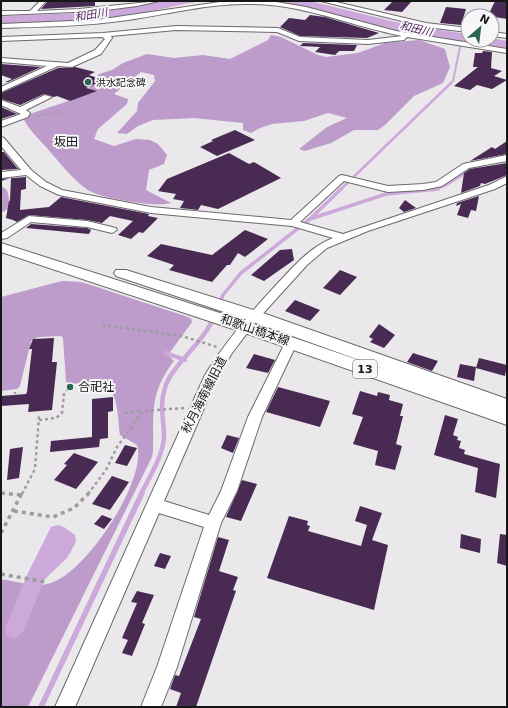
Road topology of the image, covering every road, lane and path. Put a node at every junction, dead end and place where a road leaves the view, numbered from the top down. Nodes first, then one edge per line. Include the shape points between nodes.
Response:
1 (44, 1) edge
2 (156, 1) edge
3 (324, 1) edge
4 (351, 1) edge
5 (358, 9) junction
6 (1, 13) edge
7 (31, 13) junction
8 (1, 26) edge
9 (460, 29) edge
10 (104, 35) junction
11 (415, 37) junction
12 (1, 39) edge
13 (507, 51) edge
14 (1, 60) edge
15 (56, 64) junction
16 (1, 90) edge
17 (48, 97) dead end
18 (2, 103) edge
19 (61, 112) dead end
20 (23, 113) junction
21 (1, 124) edge
22 (1, 140) edge
23 (507, 158) edge
24 (28, 172) junction
25 (1, 175) edge
26 (507, 179) edge
27 (295, 223) junction
28 (112, 230) dead end
29 (342, 237) junction
30 (2, 240) edge
31 (250, 321) junction
32 (102, 325) dead end
33 (291, 343) junction
34 (207, 344) dead end
35 (68, 389) dead end
36 (507, 406) edge
37 (197, 408) junction
38 (143, 411) junction
39 (125, 412) dead end
40 (507, 418) edge
41 (1, 493) edge
42 (22, 495) junction
43 (154, 505) junction
44 (14, 511) junction
45 (213, 523) junction
46 (1, 533) edge
47 (1, 574) edge
48 (45, 582) dead end
49 (65, 707) edge
50 (151, 707) edge

1 - 7 street
2 - 7 street via 115,8
3 - 5 street
4 - 5 street
5 - 9 street via 426,25
6 - 7 street
8 - 11 street via 78,23 128,18 203,5 253,2 305,9
10 - 11 street via 176,28 270,30 284,32 299,39 368,42
10 - 12 street
10 - 15 street via 109,38 94,55 69,65
11 - 13 street
14 - 15 street
15 - 16 street
17 - 20 street
18 - 20 street
19 - 20 path via 32,116
20 - 21 street
22 - 24 street
23 - 27 street via 466,166 439,184 423,187 388,189 342,178
24 - 25 street
24 - 27 street via 42,184 59,192 151,210
26 - 29 street, 秋月海南線旧道 via 492,187
27 - 29 street
28 - 30 street via 87,224 29,219
29 - 31 street, 秋月海南線旧道 via 324,246 303,263
30 - 31 main road, 和歌山橋本線 / 13
31 - 33 main road, 和歌山橋本線 / 13
31 - 36 main road, 和歌山橋本線 / 13
31 - 37 street, 秋月海南線旧道 via 227,350 210,378
32 - 34 path via 182,336
33 - 40 main road, 和歌山橋本線 / 13
33 - 45 street via 255,417 229,492
35 - 42 path via 64,393 62,413 56,418 39,418 36,469
37 - 38 path
37 - 43 street, 秋月海南線旧道
38 - 39 path
38 - 44 path via 116,446 106,470 74,508 53,516
41 - 42 path
42 - 44 path
43 - 45 street
43 - 49 street, 秋月海南線旧道
44 - 46 path
45 - 50 street via 167,667
47 - 48 path

